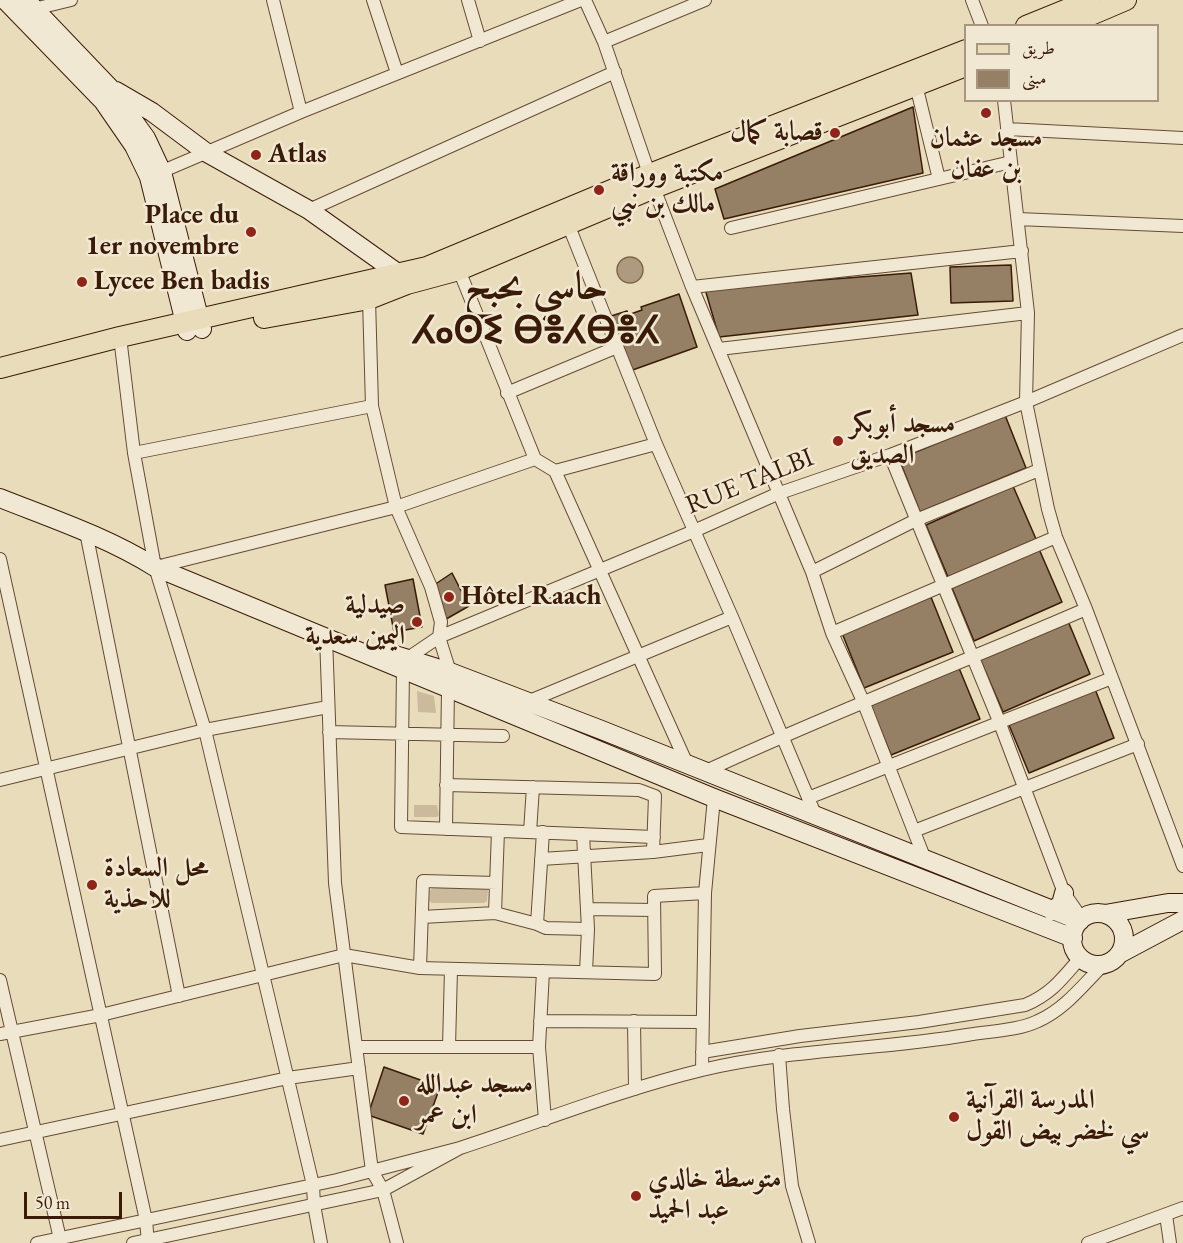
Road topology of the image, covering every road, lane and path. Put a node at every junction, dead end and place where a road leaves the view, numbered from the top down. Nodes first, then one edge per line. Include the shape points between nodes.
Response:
1 (5, 0) edge
2 (71, 0) edge
3 (273, 0) edge
4 (373, 0) edge
5 (468, 0) edge
6 (581, 0) edge
7 (585, 0) edge
8 (705, 0) edge
9 (972, 0) edge
10 (1090, 0) edge
11 (1126, 0) edge
12 (30, 5) edge
13 (981, 24) edge
14 (1031, 24) edge
15 (1070, 24) edge
16 (480, 41) junction
17 (604, 42) junction
18 (964, 51) edge
19 (964, 67) edge
20 (615, 72) junction
21 (397, 73) junction
22 (916, 85) junction
23 (110, 88) junction
24 (1004, 102) edge
25 (301, 112) junction
26 (1007, 129) junction
27 (1183, 138) edge
28 (207, 153) junction
29 (1011, 162) junction
30 (156, 175) junction
31 (939, 179) junction
32 (652, 181) junction
33 (309, 210) junction
34 (1018, 219) junction
35 (568, 224) junction
36 (1183, 226) edge
37 (731, 228) dead end
38 (1022, 251) junction
39 (459, 270) junction
40 (399, 274) junction
41 (692, 287) junction
42 (369, 299) junction
43 (1028, 313) junction
44 (193, 326) junction
45 (1183, 335) edge
46 (121, 342) junction
47 (617, 347) junction
48 (719, 349) junction
49 (0, 368) edge
50 (0, 378) edge
51 (507, 393) junction
52 (1026, 402) junction
53 (372, 406) junction
54 (656, 444) junction
55 (134, 453) junction
56 (890, 455) junction
57 (536, 459) junction
58 (1039, 470) junction
59 (555, 471) junction
60 (777, 494) junction
61 (0, 498) edge
62 (396, 507) junction
63 (916, 520) junction
64 (694, 531) junction
65 (86, 532) junction
66 (1056, 537) junction
67 (0, 559) edge
68 (155, 567) junction
69 (598, 571) junction
70 (812, 572) junction
71 (943, 586) junction
72 (1086, 609) junction
73 (732, 617) junction
74 (832, 633) junction
75 (326, 637) junction
76 (440, 637) junction
77 (638, 656) junction
78 (973, 658) junction
79 (405, 663) junction
80 (1112, 678) junction
81 (449, 680) junction
82 (862, 701) junction
83 (527, 702) junction
84 (328, 707) junction
85 (999, 721) junction
86 (205, 730) junction
87 (329, 732) junction
88 (402, 733) junction
89 (447, 735) junction
90 (503, 736) dead end
91 (782, 736) junction
92 (1138, 744) junction
93 (129, 749) junction
94 (687, 764) junction
95 (888, 766) junction
96 (48, 769) junction
97 (706, 771) junction
98 (0, 780) edge
99 (446, 785) junction
100 (533, 788) junction
101 (1026, 789) junction
102 (714, 798) junction
103 (811, 806) junction
104 (446, 829) junction
105 (498, 831) junction
106 (914, 831) junction
107 (536, 832) junction
108 (582, 834) junction
109 (654, 837) junction
110 (708, 844) junction
111 (654, 852) junction
112 (585, 857) junction
113 (924, 857) junction
114 (541, 859) junction
115 (1183, 866) edge
116 (496, 883) junction
117 (705, 893) junction
118 (1064, 893) junction
119 (1183, 903) edge
120 (587, 909) junction
121 (654, 910) junction
122 (1052, 911) junction
123 (495, 913) junction
124 (1105, 914) junction
125 (422, 917) junction
126 (1081, 920) junction
127 (1183, 920) edge
128 (537, 924) junction
129 (588, 929) junction
130 (1073, 938) junction
131 (1120, 953) junction
132 (344, 956) junction
133 (1080, 958) junction
134 (1103, 965) junction
135 (420, 968) junction
136 (451, 969) junction
137 (543, 971) junction
138 (586, 972) junction
139 (263, 975) junction
140 (0, 980) edge
141 (179, 996) junction
142 (102, 1015) junction
143 (540, 1021) junction
144 (634, 1021) junction
145 (702, 1022) junction
146 (6, 1032) edge
147 (356, 1047) junction
148 (448, 1047) junction
149 (539, 1047) junction
150 (702, 1052) junction
151 (779, 1055) junction
152 (359, 1068) junction
153 (702, 1070) junction
154 (288, 1078) junction
155 (635, 1089) junction
156 (123, 1113) junction
157 (544, 1120) junction
158 (35, 1132) junction
159 (0, 1140) edge
160 (460, 1148) junction
161 (372, 1171) junction
162 (313, 1185) junction
163 (383, 1190) junction
164 (314, 1205) junction
165 (1183, 1208) edge
166 (1166, 1215) junction
167 (146, 1220) junction
168 (60, 1241) edge
169 (148, 1241) edge
170 (1091, 1242) edge
171 (37, 1243) edge
172 (133, 1243) edge
173 (321, 1243) edge
174 (397, 1243) edge
175 (809, 1243) edge
176 (1170, 1243) edge

1 - 30 street via 104,101
2 - 12 street
3 - 25 street
4 - 21 street
5 - 16 street
6 - 16 street
7 - 17 street
8 - 17 street
9 - 13 street
10 - 14 main road
11 - 15 main road
12 - 23 street
16 - 21 street
17 - 20 street
18 - 32 main road
19 - 22 main road
20 - 32 street
20 - 33 street
21 - 25 street
22 - 31 street
22 - 32 main road
23 - 28 street via 153,112
23 - 30 street via 146,138
24 - 26 street
25 - 28 street
26 - 27 street
26 - 29 street
28 - 30 street
28 - 33 street
29 - 31 street
29 - 34 street
30 - 44 street
31 - 37 street
32 - 35 main road
32 - 40 main road via 427,267
32 - 41 street
33 - 40 street
34 - 36 street
34 - 38 street
35 - 39 main road
35 - 47 street
38 - 41 street
38 - 43 street
39 - 42 main road
39 - 51 street
40 - 44 main road
41 - 48 street
42 - 44 main road
42 - 53 street
43 - 48 street
43 - 52 street
44 - 46 main road
45 - 52 street, RUE TALBI
46 - 49 main road
46 - 50 main road
46 - 55 street
47 - 51 street
47 - 54 street
48 - 60 street
51 - 57 street
52 - 56 street, RUE TALBI
52 - 58 street
53 - 55 street
53 - 62 street
54 - 59 street
54 - 64 street
55 - 68 street
56 - 60 street, RUE TALBI
56 - 63 street
57 - 59 street
57 - 62 street
58 - 63 street
58 - 66 street
59 - 69 street
60 - 64 street, RUE TALBI
60 - 70 street
61 - 65 street
62 - 68 street
62 - 76 street via 431,587 441,622
63 - 70 street
63 - 71 street
64 - 69 street, RUE TALBI
64 - 73 street
65 - 68 street
65 - 93 street
66 - 71 street
66 - 72 street
67 - 96 street
68 - 75 street
68 - 86 street
69 - 76 street, RUE TALBI
69 - 77 street
70 - 74 street
71 - 74 street
71 - 78 street
72 - 78 street
72 - 80 street
73 - 77 street
73 - 91 street
74 - 82 street
75 - 79 street
75 - 84 street
76 - 79 street, RUE TALBI
76 - 81 street
77 - 83 street
77 - 94 street
78 - 82 street
78 - 85 street
79 - 81 street
79 - 88 street
80 - 85 street
80 - 92 street
81 - 83 street
81 - 89 street
81 - 102 street
82 - 91 street
82 - 95 street
83 - 94 street
84 - 86 street
84 - 87 street
85 - 95 street
85 - 101 street
86 - 93 street
86 - 139 street
87 - 88 street
87 - 132 street via 334,883
88 - 89 street
88 - 104 street via 401,827
89 - 90 street
89 - 99 street
91 - 97 street
91 - 103 street
92 - 101 street
92 - 115 street
93 - 96 street
93 - 141 street
94 - 97 street
95 - 103 street
95 - 106 street
96 - 98 street
96 - 142 street
97 - 103 street
99 - 100 street
99 - 104 street
100 - 107 street
100 - 109 street via 639,790 655,796
101 - 106 street
101 - 118 street
102 - 110 street
102 - 130 street
103 - 113 street
104 - 105 street
105 - 107 street
105 - 116 street
106 - 113 street
107 - 108 street
107 - 114 street
108 - 109 street
108 - 112 street
109 - 111 street
110 - 111 street
110 - 117 street
111 - 112 street
112 - 114 street
112 - 120 street
113 - 122 street
114 - 128 street
116 - 123 street
116 - 125 street via 423,881
117 - 121 street via 654,896
117 - 145 street
118 - 122 street via 1061,904
118 - 126 street
119 - 124 street
120 - 121 street
120 - 129 street
121 - 138 street via 655,974
122 - 126 street
123 - 125 street
123 - 128 street
124 - 126 street
124 - 131 street via 1117,921 1124,933
125 - 135 street
126 - 130 street
127 - 131 street
128 - 129 street via 546,928
129 - 138 street
130 - 133 street
131 - 134 street
132 - 135 street
132 - 139 street
132 - 147 street
133 - 134 street
133 - 150 street via 1054,988 1025,1005
134 - 151 street via 1053,1013 1019,1027 924,1042
135 - 136 street
136 - 137 street
136 - 148 street
137 - 138 street
137 - 143 street
139 - 141 street
139 - 154 street
140 - 146 street
141 - 142 street
142 - 146 street
142 - 156 street
143 - 144 street
143 - 149 street
144 - 145 street
144 - 155 street
145 - 150 street
146 - 158 street
147 - 148 street
147 - 152 street
148 - 149 street
149 - 157 street
150 - 153 street
151 - 153 street
151 - 175 street via 792,1186
152 - 154 street
152 - 161 street
153 - 155 street
154 - 156 street
154 - 162 street
155 - 157 street
156 - 158 street
156 - 167 street
157 - 160 street
158 - 159 street
158 - 168 street
160 - 161 street
160 - 163 street
161 - 162 street
161 - 163 street
162 - 164 street
162 - 167 street
163 - 164 street
163 - 174 street
164 - 169 street
164 - 173 street
165 - 166 street
166 - 170 street
166 - 176 street
167 - 168 street
167 - 169 street
168 - 171 street
169 - 172 street

